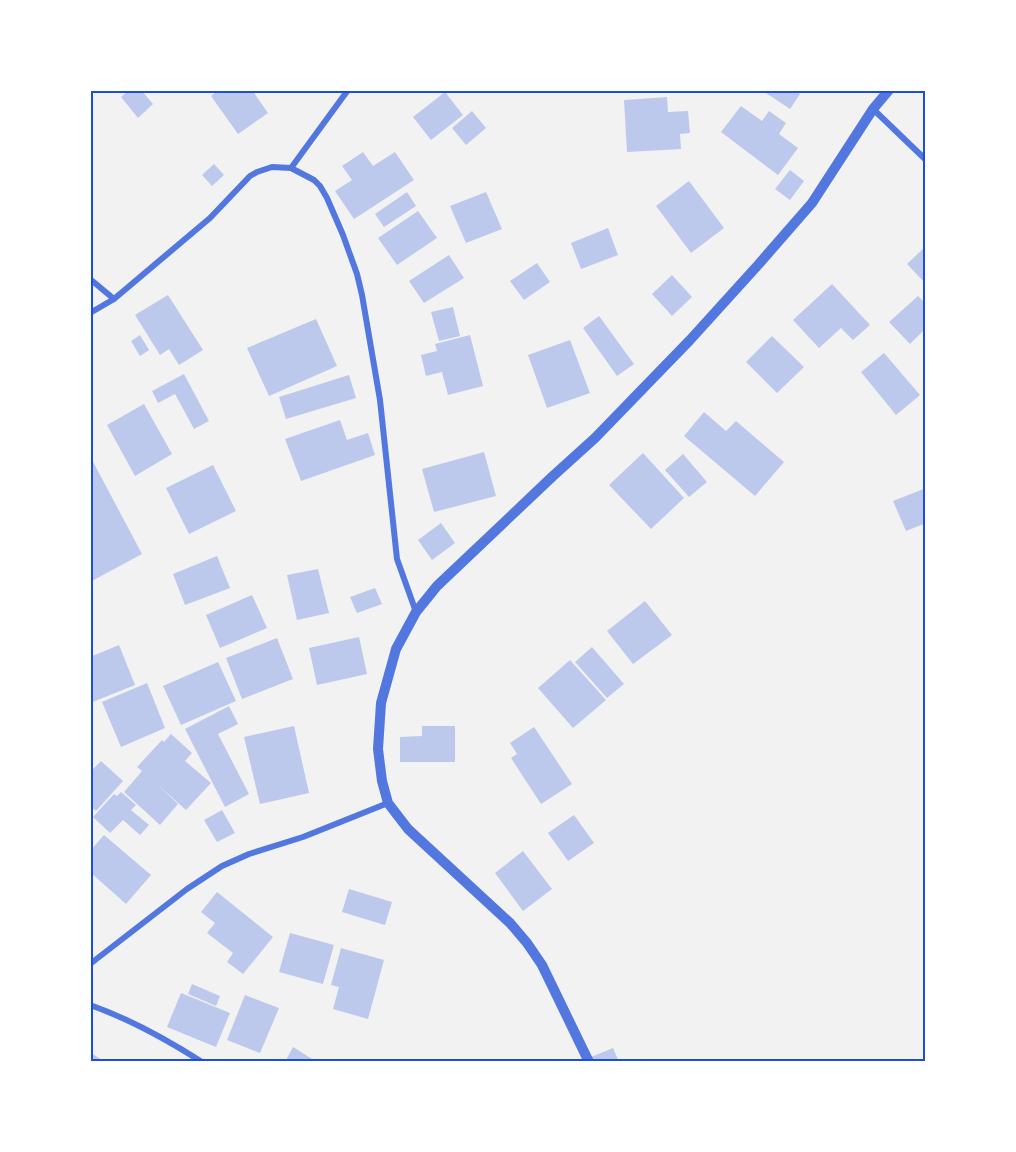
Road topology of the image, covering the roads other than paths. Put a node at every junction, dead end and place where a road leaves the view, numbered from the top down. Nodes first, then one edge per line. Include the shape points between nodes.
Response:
1 (348, 90) edge
2 (890, 90) edge
3 (873, 109) junction
4 (926, 160) edge
5 (291, 168) junction
6 (90, 279) edge
7 (114, 300) junction
8 (90, 313) edge
9 (416, 612) junction
10 (388, 803) junction
11 (90, 964) edge
12 (90, 1005) edge
13 (202, 1062) edge
14 (590, 1062) edge

1 - 5 street
2 - 3 street
3 - 4 street
3 - 9 street via 812,203 751,273 595,438 437,586
5 - 7 street via 272,168 250,176 210,218
5 - 9 street via 320,186 344,235 357,274 380,400 397,559
6 - 7 street
7 - 8 street
9 - 10 street via 396,649 381,703 378,749
10 - 11 street via 222,866
10 - 14 street via 408,829 527,943
12 - 13 street via 149,1030

